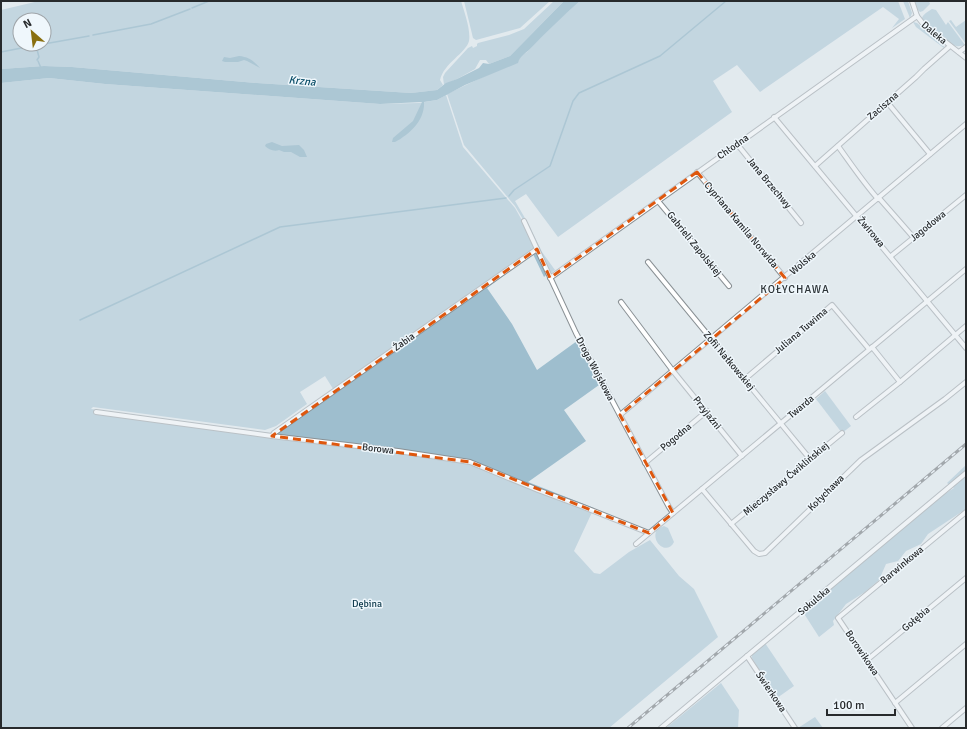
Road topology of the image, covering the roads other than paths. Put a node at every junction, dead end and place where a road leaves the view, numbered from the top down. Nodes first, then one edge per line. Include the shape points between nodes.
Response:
1 (912, 1) edge
2 (917, 16) junction
3 (950, 46) junction
4 (966, 47) edge
5 (959, 52) junction
6 (966, 58) edge
7 (887, 102) junction
8 (774, 117) junction
9 (966, 124) edge
10 (736, 144) junction
11 (838, 146) junction
12 (930, 154) junction
13 (815, 166) junction
14 (697, 172) junction
15 (966, 195) edge
16 (878, 199) junction
17 (658, 201) junction
18 (857, 217) junction
19 (524, 221) dead end
20 (801, 223) dead end
21 (914, 238) junction
22 (537, 249) junction
23 (891, 256) junction
24 (648, 262) dead end
25 (966, 269) edge
26 (550, 278) junction
27 (784, 278) junction
28 (729, 286) dead end
29 (927, 301) junction
30 (621, 302) dead end
31 (966, 326) edge
32 (955, 335) junction
33 (711, 339) junction
34 (870, 348) junction
35 (966, 348) edge
36 (673, 371) junction
37 (745, 379) junction
38 (900, 382) junction
39 (966, 382) edge
40 (707, 411) junction
41 (96, 412) dead end
42 (620, 415) junction
43 (856, 417) dead end
44 (780, 424) junction
45 (842, 433) dead end
46 (272, 436) junction
47 (742, 456) junction
48 (810, 459) junction
49 (645, 463) junction
50 (966, 473) edge
51 (702, 489) junction
52 (673, 513) junction
53 (965, 514) edge
54 (731, 524) junction
55 (649, 533) junction
56 (636, 544) dead end
57 (966, 578) edge
58 (838, 618) joint
59 (966, 644) edge
60 (747, 656) junction
61 (867, 660) junction
62 (895, 703) junction
63 (966, 708) edge
64 (661, 728) edge
65 (795, 728) edge
66 (912, 728) edge
67 (942, 728) edge

1 - 2 street, Daleka
2 - 3 street, Daleka
2 - 8 street, Chłodna
3 - 5 street, Daleka
3 - 7 street, Zaciszna
4 - 5 street
5 - 6 street, Daleka
7 - 11 street, Zaciszna
7 - 12 street
8 - 10 street, Chłodna
8 - 13 street, Żwirowa
9 - 12 street, Wolska
10 - 14 street, Chłodna
10 - 20 street, Jana Brzechwy
11 - 13 street, Zaciszna
11 - 16 street
12 - 16 street, Wolska
13 - 18 street, Żwirowa
14 - 17 street, Chłodna
14 - 27 street, Cypriana Kamila Norwida
15 - 21 street, Jagodowa
16 - 18 street, Wolska
16 - 21 street
17 - 26 street, Chłodna
17 - 28 street, Gabrieli Zapolskiej
18 - 23 street, Żwirowa
18 - 27 street, Wolska
19 - 22 street, Droga Wojskowa
21 - 23 street, Jagodowa
22 - 26 street, Droga Wojskowa
22 - 46 street, Żabia
23 - 29 street, Żwirowa
24 - 33 street, Zofii Nałkowskiej
25 - 29 street, Twarda
26 - 42 street, Droga Wojskowa
27 - 33 street, Wolska
29 - 32 street, Żwirowa
29 - 34 street, Twarda
30 - 36 street, Przyjaźni
31 - 32 street
32 - 35 street, Żwirowa
32 - 38 street
33 - 36 street, Wolska
33 - 37 street, Zofii Nałkowskiej
34 - 37 street, Juliana Tuwima via 832,305
34 - 38 street
34 - 44 street, Twarda
36 - 40 street, Przyjaźni
36 - 42 street, Wolska
37 - 44 street, Zofii Nałkowskiej
38 - 43 street
39 - 54 street, Kołychawa via 861,460 764,553 755,552
40 - 47 street, Przyjaźni
40 - 49 street, Pogodna
41 - 46 street, Borowa
42 - 49 street, Droga Wojskowa
44 - 47 street, Twarda
44 - 48 street, Zofii Nałkowskiej
45 - 48 street, Mieczysławy Ćwiklińskiej
46 - 55 street, Borowa via 470,462
47 - 51 street, Twarda
48 - 54 street, Mieczysławy Ćwiklińskiej
49 - 52 street, Droga Wojskowa
50 - 60 street, Sokulska
51 - 52 street, Twarda
51 - 54 street, Kołychawa
52 - 55 street, Twarda
53 - 58 street, Barwinkowa
55 - 56 street, Twarda
57 - 61 street, Gołębia
58 - 61 street, Borowikowa
59 - 62 street
60 - 64 street, Sokulska
60 - 65 street, Świerkowa
61 - 62 street, Borowikowa
62 - 66 street, Borowikowa
63 - 67 street

